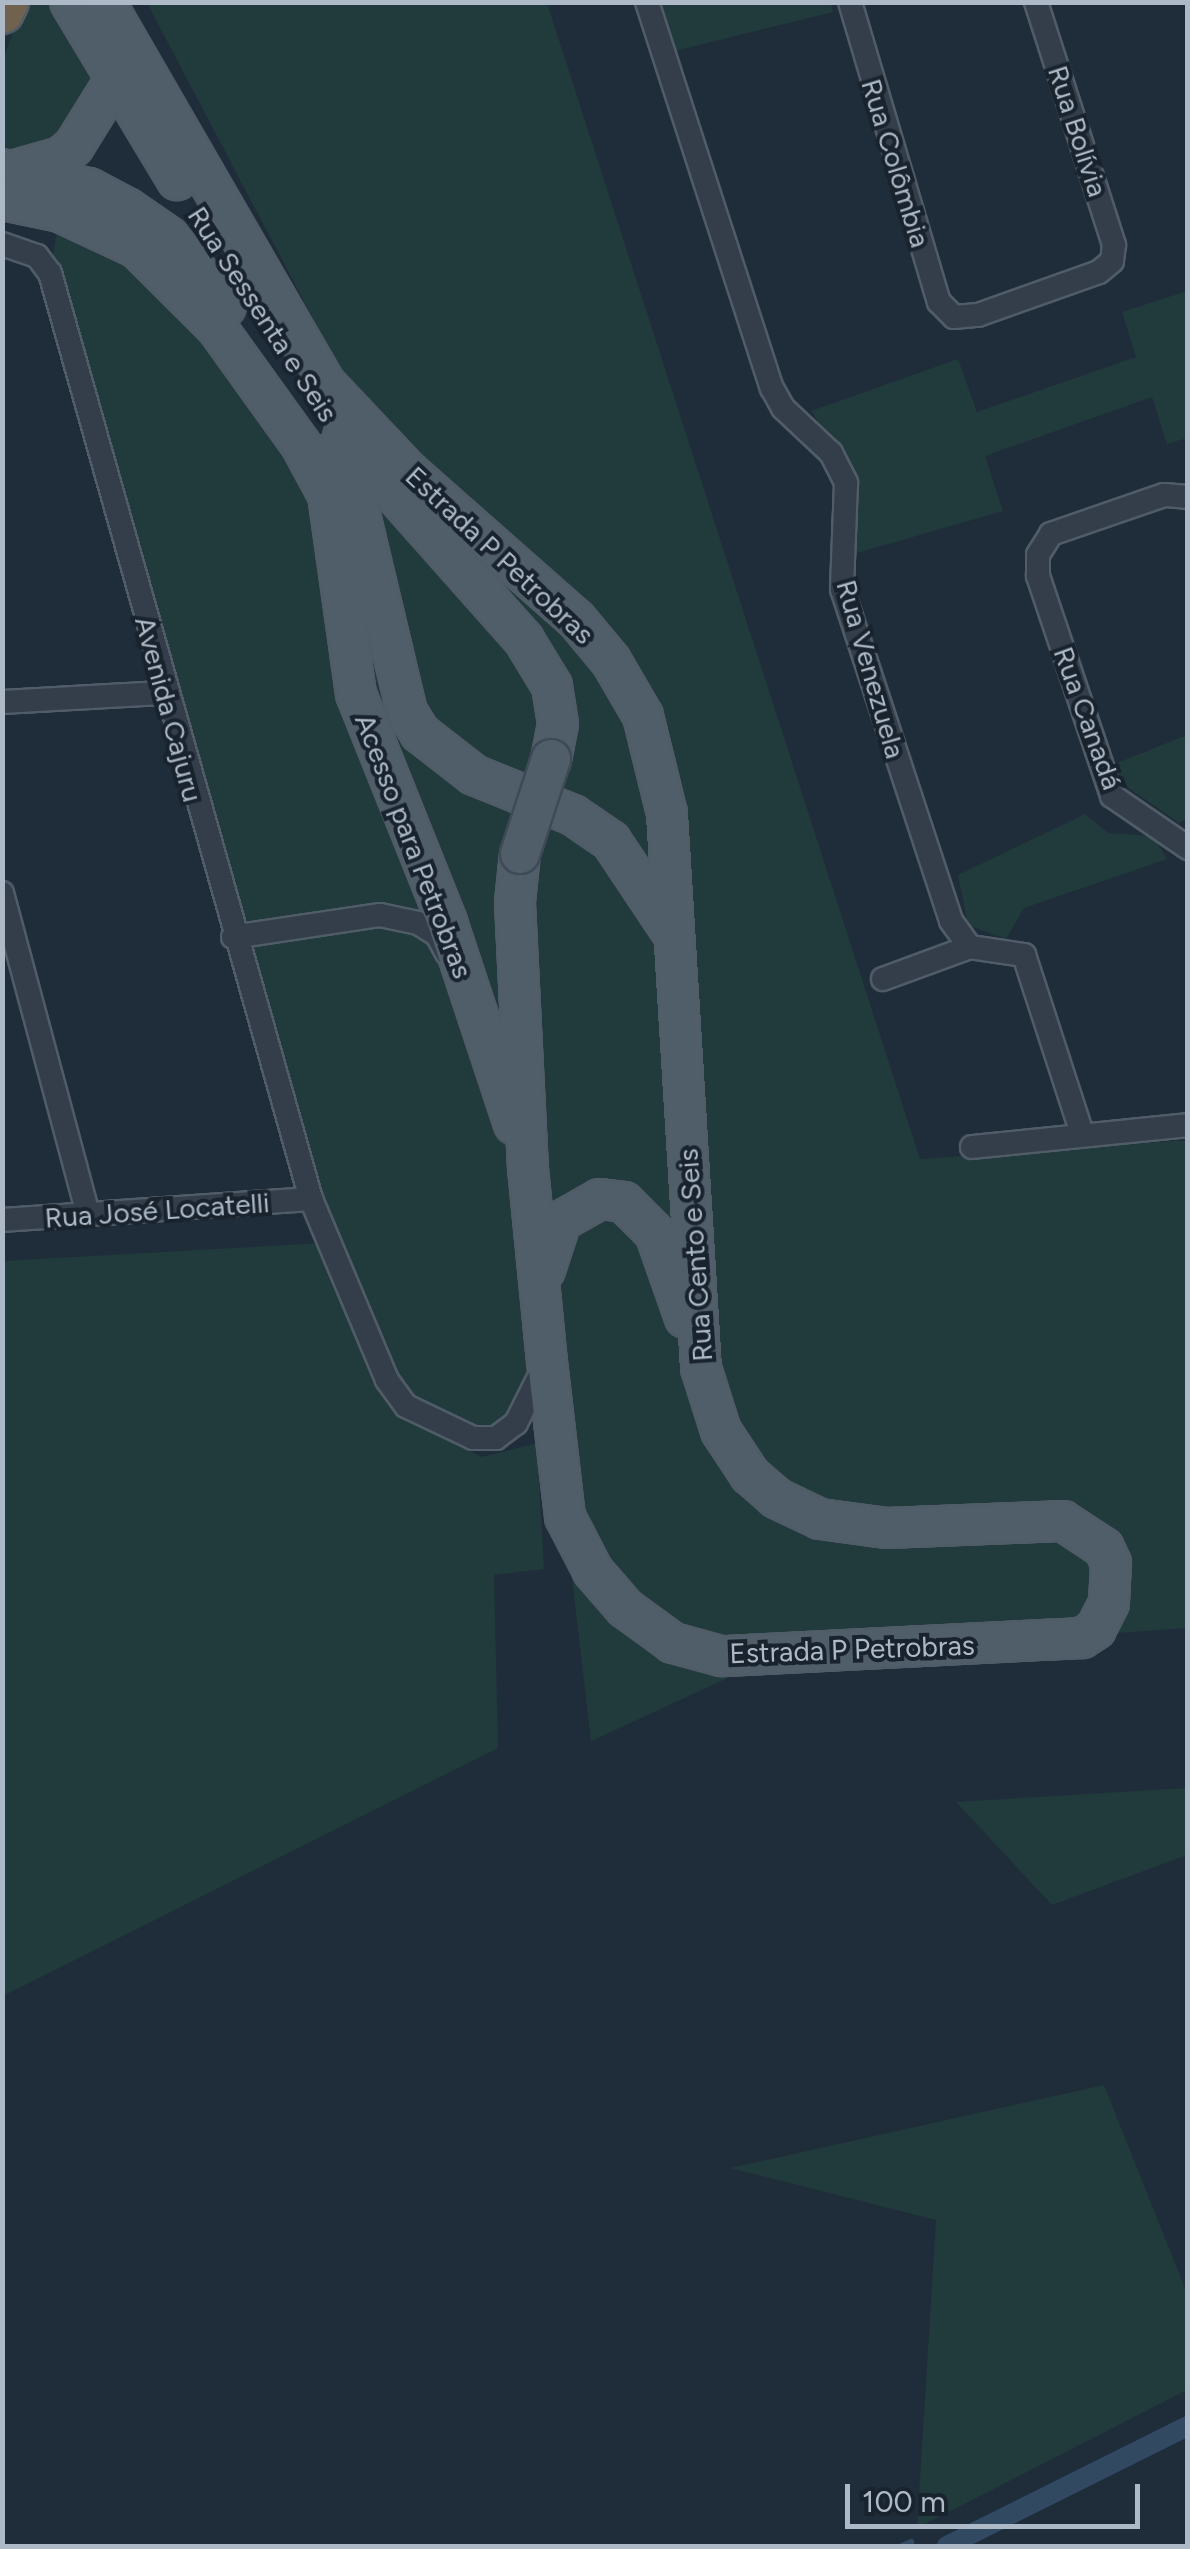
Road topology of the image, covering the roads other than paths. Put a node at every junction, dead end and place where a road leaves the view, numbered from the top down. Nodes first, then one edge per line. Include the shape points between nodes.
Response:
1 (7, 2) edge
2 (70, 2) edge
3 (105, 2) edge
4 (647, 2) edge
5 (850, 2) edge
6 (1036, 2) edge
7 (2, 12) edge
8 (116, 80) junction
9 (7, 180) edge
10 (2, 244) edge
11 (1112, 260) joint
12 (1188, 496) edge
13 (164, 693) junction
14 (2, 702) edge
15 (550, 759) joint
16 (1188, 848) edge
17 (2, 893) edge
18 (674, 936) junction
19 (232, 937) junction
20 (970, 947) junction
21 (883, 979) dead end
22 (473, 998) junction
23 (1188, 1125) edge
24 (1082, 1134) junction
25 (972, 1147) dead end
26 (528, 1169) junction
27 (311, 1199) junction
28 (88, 1215) junction
29 (2, 1220) edge
30 (543, 1276) junction
31 (547, 1362) junction
32 (701, 1368) junction
33 (565, 1517) joint
34 (1082, 1638) joint

1 - 7 highway
2 - 8 main road, Rua Sessenta e Seis
3 - 18 main road, Estrada P Petrobras via 324,382 408,470 576,619 612,661 643,716 658,763
4 - 20 street, Rua Venezuela via 772,388 783,408 831,453 846,482 841,570 847,607 950,921
5 - 11 street, Rua Colômbia via 940,302 954,317 1081,278
6 - 11 street, Rua Bolívia via 1114,245
8 - 9 main road via 74,146
8 - 15 main road, Rua Sessenta e Seis via 310,395 390,495 524,640 552,686 558,724
9 - 18 main road via 89,188 169,237 347,474 407,712 420,733 474,775 574,815 611,841
9 - 22 main road, Acesso para Petrobras via 138,248 218,328 301,445 328,495 356,694
10 - 13 street, Avenida Cajuru via 37,256 50,273
12 - 16 street, Rua Canadá via 1164,495 1051,534 1038,554 1038,576 1112,796
13 - 14 street
13 - 19 street, Avenida Cajuru
15 - 26 main road, Acesso para Petrobras, bridge via 520,854 516,902
17 - 28 street
18 - 32 main road, Rua Cento e Seis
19 - 22 street via 380,914 400,918 437,935
19 - 27 street, Avenida Cajuru
20 - 21 street
20 - 24 street via 1024,955
22 - 26 main road, Acesso para Petrobras
23 - 24 street
24 - 25 street
26 - 30 main road, Acesso para Petrobras
27 - 28 street, Rua José Locatelli
27 - 31 street, Avenida Cajuru via 387,1380 406,1406 473,1438 496,1438 516,1423
28 - 29 street, Rua José Locatelli
30 - 31 main road, Acesso para Petrobras
30 - 32 main road via 562,1221 600,1199 624,1202 655,1233
31 - 33 main road, Acesso para Petrobras
32 - 34 main road, Rua Cento e Seis via 721,1431 750,1475 776,1498 820,1519 887,1528 1063,1520 1104,1548 1110,1603
33 - 34 main road, Estrada P Petrobras via 593,1571 625,1608 673,1643 721,1656

